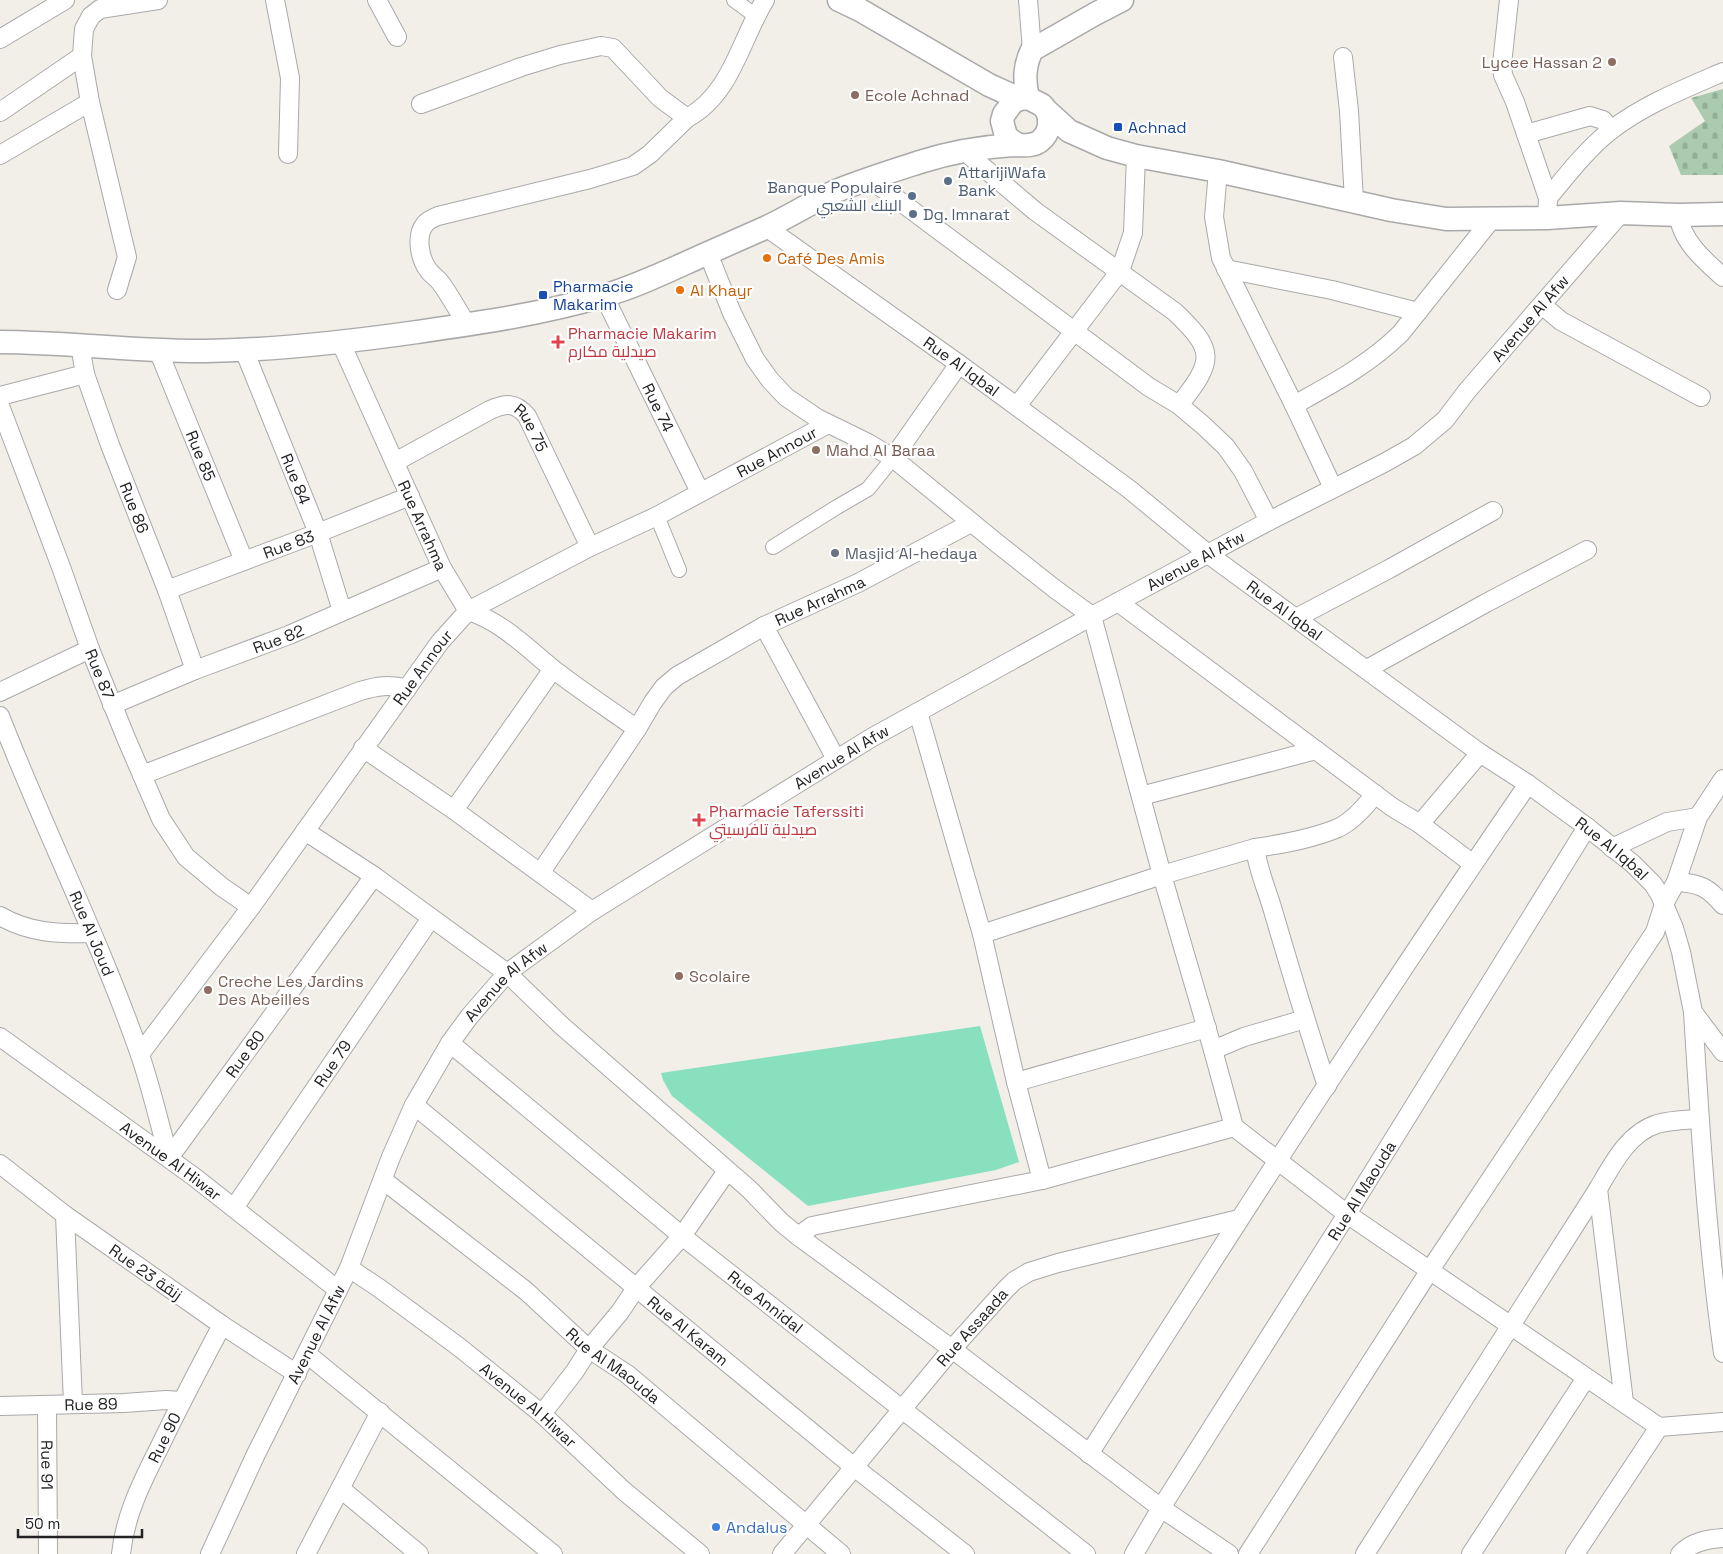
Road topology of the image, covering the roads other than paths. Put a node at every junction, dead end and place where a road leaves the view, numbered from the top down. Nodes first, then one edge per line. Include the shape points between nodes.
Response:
1 (65, 0) edge
2 (158, 0) edge
3 (275, 0) edge
4 (377, 0) edge
5 (734, 0) edge
6 (765, 0) edge
7 (839, 0) edge
8 (1028, 0) edge
9 (1122, 0) edge
10 (1509, 0) edge
11 (98, 4) edge
12 (756, 16) junction
13 (397, 37) dead end
14 (0, 39) edge
15 (1032, 50) junction
16 (82, 56) junction
17 (1343, 57) dead end
18 (1723, 72) edge
19 (90, 102) junction
20 (421, 104) dead end
21 (1015, 108) junction
22 (1047, 111) junction
23 (0, 112) edge
24 (687, 118) junction
25 (1611, 130) junction
26 (1069, 131) junction
27 (1046, 134) junction
28 (1526, 134) junction
29 (1019, 145) junction
30 (988, 147) junction
31 (963, 150) junction
32 (288, 154) dead end
33 (0, 155) edge
34 (1136, 156) junction
35 (1218, 171) junction
36 (870, 179) junction
37 (1354, 200) junction
38 (1547, 208) junction
39 (1621, 213) junction
40 (1723, 214) edge
41 (1679, 216) junction
42 (1491, 220) junction
43 (766, 227) junction
44 (708, 253) junction
45 (1226, 269) junction
46 (1120, 271) junction
47 (1723, 276) edge
48 (117, 290) dead end
49 (604, 296) junction
50 (1542, 305) junction
51 (1418, 312) junction
52 (467, 325) junction
53 (1075, 331) junction
54 (0, 342) edge
55 (341, 343) junction
56 (80, 345) junction
57 (158, 350) junction
58 (244, 350) junction
59 (959, 364) junction
60 (85, 374) junction
61 (0, 396) edge
62 (1701, 397) dead end
63 (1180, 405) junction
64 (1294, 405) junction
65 (0, 406) edge
66 (1017, 406) junction
67 (828, 424) junction
68 (893, 458) junction
69 (395, 462) junction
70 (1333, 488) junction
71 (700, 492) junction
72 (410, 496) junction
73 (1493, 511) dead end
74 (657, 516) junction
75 (1269, 521) junction
76 (970, 523) junction
77 (318, 533) junction
78 (590, 547) junction
79 (773, 547) dead end
80 (1588, 550) dead end
81 (1208, 554) junction
82 (244, 561) junction
83 (442, 568) junction
84 (679, 570) dead end
85 (167, 590) junction
86 (1118, 602) junction
87 (342, 611) junction
88 (468, 611) junction
89 (1092, 616) junction
90 (1296, 618) junction
91 (764, 626) junction
92 (90, 649) junction
93 (553, 669) junction
94 (195, 670) junction
95 (1367, 670) junction
96 (407, 688) junction
97 (0, 692) edge
98 (112, 704) junction
99 (918, 712) junction
100 (0, 716) edge
101 (637, 729) junction
102 (363, 748) junction
103 (1316, 750) junction
104 (1480, 753) junction
105 (836, 759) junction
106 (142, 776) junction
107 (1528, 784) junction
108 (1722, 785) edge
109 (1375, 794) junction
110 (1141, 796) junction
111 (454, 810) junction
112 (1698, 817) junction
113 (1420, 824) junction
114 (1587, 827) junction
115 (305, 831) junction
116 (1254, 848) junction
117 (1612, 848) junction
118 (1473, 864) junction
119 (541, 872) junction
120 (1162, 875) junction
121 (374, 876) junction
122 (1676, 882) junction
123 (1664, 904) junction
124 (1723, 905) edge
125 (251, 907) junction
126 (592, 910) junction
127 (0, 916) edge
128 (431, 918) junction
129 (92, 933) junction
130 (982, 934) junction
131 (507, 974) junction
132 (1693, 1012) junction
133 (1305, 1019) junction
134 (1206, 1028) junction
135 (0, 1037) edge
136 (450, 1043) junction
137 (1213, 1050) junction
138 (1723, 1052) edge
139 (140, 1054) junction
140 (1016, 1082) junction
141 (1328, 1086) junction
142 (414, 1105) junction
143 (1699, 1119) junction
144 (1234, 1127) junction
145 (169, 1158) junction
146 (1277, 1161) junction
147 (0, 1164) edge
148 (727, 1171) junction
149 (383, 1180) junction
150 (1042, 1180) junction
151 (1598, 1190) junction
152 (234, 1208) junction
153 (65, 1214) junction
154 (1347, 1214) junction
155 (1239, 1219) junction
156 (682, 1236) junction
157 (798, 1236) junction
158 (349, 1268) junction
159 (1430, 1270) junction
160 (636, 1288) junction
161 (338, 1290) junction
162 (222, 1325) junction
163 (1511, 1326) junction
164 (589, 1348) junction
165 (952, 1349) junction
166 (1723, 1353) edge
167 (307, 1354) junction
168 (297, 1374) junction
169 (1586, 1378) junction
170 (182, 1401) junction
171 (1624, 1402) junction
172 (73, 1403) junction
173 (46, 1405) junction
174 (0, 1406) edge
175 (902, 1409) junction
176 (380, 1412) junction
177 (542, 1414) junction
178 (1723, 1422) edge
179 (1659, 1427) junction
180 (1089, 1454) junction
181 (854, 1467) junction
182 (340, 1490) junction
183 (1161, 1508) junction
184 (806, 1525) junction
185 (1723, 1538) edge
186 (48, 1554) edge
187 (121, 1554) edge
188 (210, 1554) edge
189 (306, 1554) edge
190 (419, 1554) edge
191 (553, 1554) edge
192 (700, 1554) edge
193 (782, 1554) edge
194 (841, 1554) edge
195 (965, 1554) edge
196 (1086, 1554) edge
197 (1134, 1554) edge
198 (1230, 1554) edge
199 (1248, 1554) edge
200 (1365, 1554) edge
201 (1471, 1554) edge
202 (1575, 1554) edge
203 (1680, 1554) edge

1 - 14 street
2 - 11 street
3 - 32 street via 290,78
4 - 13 street
5 - 12 street
6 - 12 street
7 - 21 street via 989,85
8 - 15 street
9 - 15 street
10 - 28 street via 1502,75
11 - 16 street via 84,29
12 - 24 street via 721,87 708,103
15 - 21 street via 1027,61 1025,86
16 - 19 street
16 - 23 street
17 - 37 street
18 - 25 street via 1663,99
19 - 33 street
19 - 48 street via 127,257
20 - 24 street via 521,67 601,46 613,48 660,98
21 - 22 street via 1042,105
21 - 29 street via 1006,136
21 - 30 street
22 - 26 street
22 - 27 street via 1049,126
24 - 52 street via 633,166 427,221 420,233 421,256
25 - 28 street via 1603,120 1590,116
25 - 38 street via 1595,144
26 - 27 street
26 - 34 street via 1107,148
27 - 29 street via 1034,144
28 - 38 street
29 - 30 street
30 - 31 street
31 - 36 street
31 - 46 street via 1035,211
34 - 35 street
34 - 46 street via 1133,233
35 - 37 street
35 - 45 street via 1214,217 1216,239
36 - 43 street
36 - 53 street
37 - 42 street via 1446,220
38 - 39 street
38 - 42 street
39 - 41 street
39 - 50 street, Avenue Al Afw
40 - 41 street
41 - 47 street via 1686,237
42 - 51 street
43 - 44 street
43 - 59 street, Rue Al Iqbal
44 - 49 street
44 - 67 street, Rue Annour via 755,359 786,397
45 - 51 street via 1332,290
45 - 64 street
46 - 53 street
46 - 63 street via 1175,312 1192,329 1207,355 1194,386
49 - 52 street
49 - 71 street, Rue 74
50 - 62 street via 1561,321
50 - 70 street, Avenue Al Afw via 1430,434 1384,463
51 - 64 street via 1377,355
52 - 55 street
53 - 63 street via 1149,387
53 - 66 street
54 - 56 street
55 - 58 street
55 - 69 street, Rue Arrahma
56 - 57 street
56 - 60 street, Rue 86
57 - 58 street
57 - 82 street, Rue 85
58 - 77 street, Rue 84
59 - 66 street, Rue Al Iqbal
59 - 68 street
60 - 61 street
60 - 85 street, Rue 86
63 - 75 street via 1226,447 1243,471
64 - 70 street
65 - 92 street, Rue 87
66 - 81 street, Rue Al Iqbal via 1129,489
67 - 68 street, Rue Annour
67 - 71 street, Rue Annour
68 - 76 street, Rue Annour
68 - 79 street via 868,489
69 - 72 street, Rue Arrahma
69 - 78 street, Rue 75 via 490,410 504,405 517,406 527,416
70 - 75 street, Avenue Al Afw
71 - 74 street, Rue Annour
72 - 77 street, Rue 83
72 - 83 street, Rue Arrahma
73 - 90 street
74 - 78 street, Rue Annour
74 - 84 street
75 - 81 street, Avenue Al Afw
76 - 89 street, Rue Annour
76 - 91 street, Rue Arrahma via 867,579
77 - 82 street, Rue 83
77 - 87 street, Rue 84
78 - 88 street, Rue Annour
80 - 95 street
81 - 86 street, Avenue Al Afw
81 - 90 street, Rue Al Iqbal
82 - 85 street, Rue 83
83 - 87 street, Rue 82
83 - 88 street, Rue Arrahma
85 - 94 street, Rue 86
86 - 89 street, Avenue Al Afw
86 - 103 street
87 - 94 street, Rue 82 via 289,635
88 - 93 street via 503,629
88 - 96 street, Rue Annour via 440,642
89 - 99 street, Avenue Al Afw
89 - 110 street
90 - 95 street, Rue Al Iqbal
91 - 101 street, Rue Arrahma via 677,676 664,687
91 - 105 street
92 - 97 street
92 - 98 street, Rue 87
93 - 101 street
93 - 111 street
94 - 98 street, Rue 82
95 - 104 street, Rue Al Iqbal
96 - 102 street, Rue Annour
96 - 106 street via 377,685
98 - 106 street, Rue 87
99 - 105 street, Avenue Al Afw
99 - 130 street
100 - 129 street, Rue Al Joud
101 - 119 street, Rue Arrahma
102 - 111 street
102 - 115 street, Rue Annour
103 - 109 street
103 - 110 street
104 - 107 street, Rue Al Iqbal
104 - 113 street
105 - 126 street, Avenue Al Afw
106 - 125 street, Rue 87 via 161,819 186,857
107 - 114 street, Rue Al Iqbal
107 - 118 street
108 - 112 street
109 - 113 street
109 - 116 street via 1364,808 1338,827 1294,841
110 - 120 street
111 - 119 street
112 - 117 street via 1667,822
112 - 122 street
113 - 118 street
114 - 117 street, Rue Al Iqbal
114 - 154 street, Rue Al Maouda
115 - 121 street
115 - 125 street, Rue Annour
116 - 120 street
116 - 133 street
117 - 123 street, Rue Al Iqbal via 1645,874
118 - 141 street
119 - 126 street
120 - 130 street
120 - 134 street
121 - 128 street
121 - 145 street, Rue 80
122 - 123 street
122 - 124 street via 1694,883 1714,893
123 - 132 street, Rue Al Iqbal via 1681,952
123 - 159 street via 1649,941
125 - 139 street, Rue Annour
126 - 131 street, Avenue Al Afw
127 - 129 street via 33,930 55,934
128 - 131 street
128 - 152 street, Rue 79
129 - 139 street, Rue Al Joud
130 - 140 street
131 - 136 street, Avenue Al Afw
131 - 148 street
132 - 138 street, Rue Al Iqbal
132 - 143 street
133 - 137 street
133 - 141 street
134 - 137 street
134 - 140 street
135 - 145 street, Avenue Al Hiwar
136 - 142 street, Avenue Al Afw
136 - 156 street, Rue Annidal
137 - 144 street
139 - 145 street, Rue Al Joud
140 - 150 street
141 - 146 street
142 - 149 street, Avenue Al Afw
142 - 160 street, Rue Al Karam
143 - 151 street via 1656,1125 1638,1135 1619,1156
143 - 166 street
144 - 146 street
144 - 150 street
145 - 152 street, Avenue Al Hiwar
146 - 154 street
146 - 155 street
147 - 153 street, Rue 23 زنقة
148 - 156 street
148 - 157 street
149 - 158 street, Avenue Al Afw
149 - 164 street, Rue Al Maouda via 526,1292
150 - 157 street via 812,1226
151 - 163 street
151 - 171 street
152 - 161 street, Avenue Al Hiwar
153 - 162 street, Rue 23 زنقة
153 - 172 street
154 - 159 street
154 - 183 street, Rue Al Maouda
155 - 165 street, Rue Assaada via 1029,1272 1014,1281
155 - 180 street
156 - 160 street
156 - 175 street, Rue Annidal
157 - 165 street
158 - 161 street, Avenue Al Afw
158 - 177 street, Avenue Al Hiwar via 459,1347
159 - 163 street
159 - 199 street
160 - 164 street
160 - 181 street, Rue Al Karam
161 - 167 street, Avenue Al Afw
162 - 168 street, Rue 23 زنقة
162 - 170 street, Rue 90
163 - 169 street
163 - 200 street
164 - 177 street
164 - 184 street, Rue Al Maouda via 628,1374
165 - 175 street, Rue Assaada
165 - 180 street
167 - 168 street, Avenue Al Afw
167 - 176 street
168 - 188 street, Avenue Al Afw
169 - 171 street
169 - 201 street
170 - 172 street, Rue 89
170 - 187 street, Rue 90 via 135,1496
171 - 179 street
172 - 173 street, Rue 89
173 - 174 street, Rue 89
173 - 186 street, Rue 91
175 - 181 street, Rue Assaada
175 - 196 street, Rue Annidal
176 - 182 street
176 - 191 street
177 - 192 street, Avenue Al Hiwar via 624,1491
178 - 179 street
179 - 202 street
180 - 183 street
181 - 184 street, Rue Assaada
181 - 195 street, Rue Al Karam
182 - 189 street
182 - 190 street
183 - 197 street, Rue Al Maouda
183 - 198 street
184 - 193 street, Rue Assaada
184 - 194 street, Rue Al Maouda
185 - 203 street via 1700,1541

